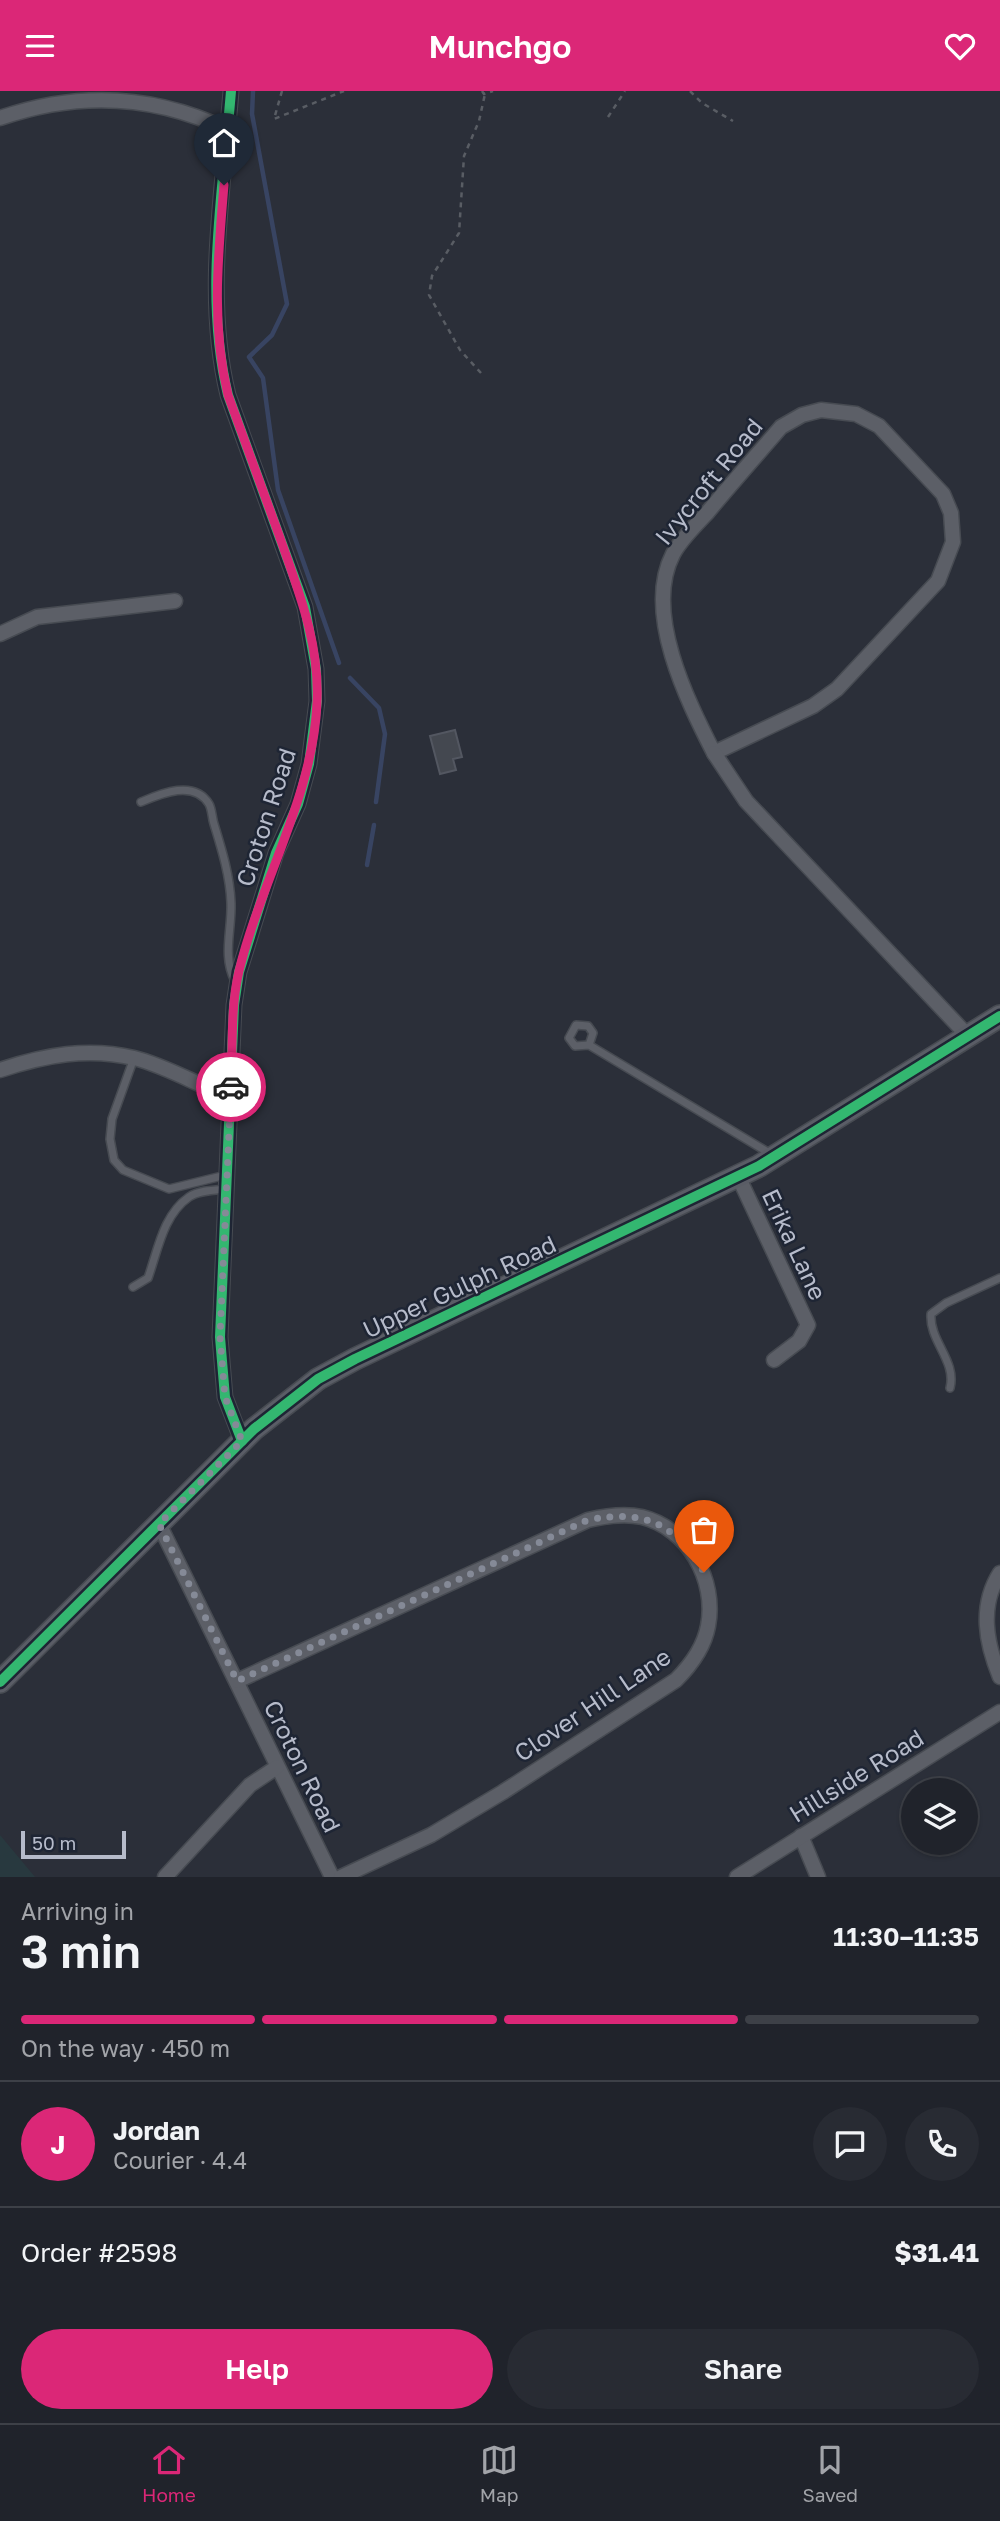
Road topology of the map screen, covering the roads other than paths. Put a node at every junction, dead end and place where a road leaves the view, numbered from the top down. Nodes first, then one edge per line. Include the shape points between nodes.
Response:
1 (232, 91) edge
2 (0, 118) edge
3 (228, 130) junction
4 (175, 601) dead end
5 (0, 634) edge
6 (714, 753) junction
7 (141, 802) dead end
8 (237, 985) junction
9 (1000, 1016) edge
10 (968, 1036) junction
11 (589, 1045) dead end
12 (134, 1058) junction
13 (0, 1070) edge
14 (230, 1097) junction
15 (775, 1156) junction
16 (738, 1176) junction
17 (227, 1182) junction
18 (1000, 1277) edge
19 (133, 1287) dead end
20 (774, 1360) dead end
21 (950, 1388) dead end
22 (242, 1441) junction
23 (159, 1524) junction
24 (1000, 1573) edge
25 (1000, 1677) edge
26 (237, 1681) junction
27 (0, 1682) edge
28 (1000, 1712) edge
29 (277, 1767) junction
30 (801, 1836) junction
31 (165, 1877) edge
32 (332, 1877) edge
33 (341, 1877) edge
34 (737, 1877) edge
35 (818, 1877) edge

1 - 3 street, Croton Road
2 - 3 street via 38,104 103,96 164,104
3 - 8 street, Croton Road via 216,293 221,365 305,607 317,701 309,764 298,804 276,853
4 - 5 street via 37,617
6 - 6 street, Ivycroft Road via 664,620 662,588 672,556 784,425 821,410 856,414 879,426 943,494 954,530 948,561 938,581 837,689 813,706
6 - 10 street, Ivycroft Road via 746,801
7 - 8 lane via 182,790 199,794 210,804 232,904 228,968
8 - 14 street, Croton Road
9 - 10 street, Upper Gulph Road
10 - 15 street, Upper Gulph Road
11 - 15 lane
12 - 13 street via 63,1053
12 - 14 street
12 - 17 lane via 112,1119 114,1160 123,1170 169,1189
14 - 17 street, Croton Road
15 - 16 street, Upper Gulph Road
16 - 20 street, Erika Lane via 808,1325 799,1341
16 - 22 street, Upper Gulph Road via 355,1359 283,1405
17 - 19 lane via 183,1203 162,1231 148,1278
17 - 22 street, Croton Road via 222,1373 225,1397
18 - 21 lane via 931,1314 953,1377
22 - 23 street, Upper Gulph Road
23 - 26 street, Croton Road
23 - 27 street, Upper Gulph Road
24 - 25 street via 989,1597 986,1620 988,1648
26 - 29 street, Croton Road
26 - 33 street, Clover Hill Lane via 588,1520 628,1515 656,1522 682,1540 704,1572 709,1625 698,1654 676,1680 467,1814
28 - 30 street, Hillside Road
29 - 31 street via 250,1785
29 - 32 street, Croton Road
30 - 34 street, Hillside Road
30 - 35 street

